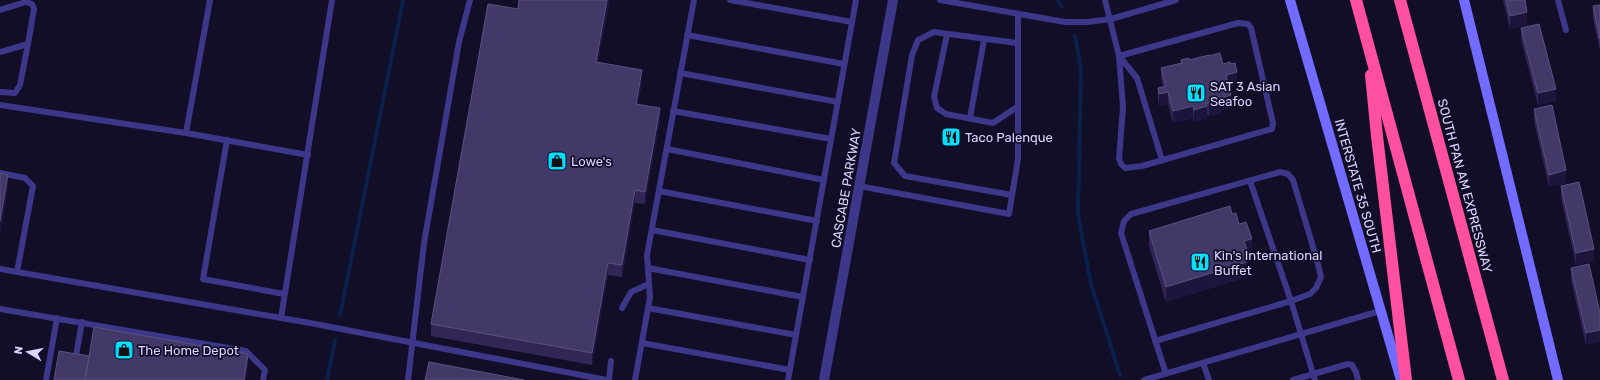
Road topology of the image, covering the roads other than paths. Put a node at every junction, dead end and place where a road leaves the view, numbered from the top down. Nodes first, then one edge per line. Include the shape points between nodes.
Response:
1 (210, 0) edge
2 (332, 0) edge
3 (470, 0) edge
4 (694, 0) edge
5 (730, 0) edge
6 (856, 0) edge
7 (893, 0) edge
8 (940, 0) edge
9 (1105, 0) edge
10 (1176, 0) edge
11 (1290, 0) edge
12 (1356, 0) edge
13 (1400, 0) edge
14 (1464, 0) edge
15 (1558, 0) edge
16 (973, 3) edge
17 (0, 10) edge
18 (1018, 14) junction
19 (1110, 19) junction
20 (852, 22) junction
21 (1566, 30) dead end
22 (947, 34) junction
23 (687, 35) junction
24 (984, 40) junction
25 (1368, 42) junction
26 (28, 44) junction
27 (1017, 44) junction
28 (0, 52) edge
29 (1119, 56) junction
30 (844, 64) junction
31 (680, 73) junction
32 (0, 92) edge
33 (838, 102) junction
34 (0, 105) edge
35 (1017, 107) junction
36 (673, 111) junction
37 (970, 118) junction
38 (186, 134) junction
39 (831, 139) junction
40 (226, 140) junction
41 (667, 149) junction
42 (308, 155) junction
43 (1162, 160) junction
44 (0, 174) edge
45 (824, 180) junction
46 (1250, 181) junction
47 (859, 186) junction
48 (659, 191) junction
49 (1012, 194) junction
50 (817, 221) junction
51 (652, 230) junction
52 (810, 260) junction
53 (648, 268) junction
54 (0, 269) edge
55 (17, 272) junction
56 (649, 284) junction
57 (284, 294) junction
58 (803, 297) junction
59 (1291, 301) junction
60 (622, 308) dead end
61 (648, 308) junction
62 (0, 309) edge
63 (1380, 311) junction
64 (57, 318) junction
65 (280, 318) junction
66 (82, 322) junction
67 (1302, 334) junction
68 (796, 335) junction
69 (1155, 341) junction
70 (414, 343) junction
71 (642, 343) junction
72 (612, 361) dead end
73 (1203, 363) junction
74 (74, 365) edge
75 (790, 370) junction
76 (1313, 373) junction
77 (1166, 374) junction
78 (46, 380) edge
79 (263, 380) edge
80 (408, 380) edge
81 (608, 380) edge
82 (635, 380) edge
83 (788, 380) edge
84 (824, 380) edge
85 (1144, 380) edge
86 (1209, 380) edge
87 (1293, 380) edge
88 (1315, 380) edge
89 (1358, 380) edge
90 (1401, 380) edge
91 (1406, 380) edge
92 (1459, 380) edge
93 (1503, 380) edge
94 (1558, 380) edge

1 - 38 lane
2 - 42 lane
3 - 70 lane via 459,42 424,243
4 - 23 lane
5 - 20 lane
6 - 20 lane
7 - 47 street, CASCABE PARKWAY
8 - 16 lane
9 - 19 lane
10 - 19 lane
11 - 63 main road, INTERSTATE 35 SOUTH
12 - 25 highway
13 - 93 highway, SOUTH PAN AM EXPRESSWAY
14 - 94 main road
15 - 21 lane
16 - 18 lane
17 - 26 lane via 26,2 32,4 34,10
18 - 19 lane via 1065,22
18 - 27 lane
19 - 29 lane
20 - 30 lane
22 - 24 lane
22 - 37 lane via 934,97 937,108 946,114
22 - 49 lane via 934,32 918,40 912,55 894,163 905,176
23 - 30 lane
23 - 31 lane
24 - 27 lane
24 - 37 lane
25 - 91 highway
25 - 92 highway
26 - 28 lane
26 - 32 lane via 20,85 15,93
27 - 35 lane
29 - 43 lane via 1138,78
29 - 43 lane via 1123,107 1119,159 1121,164 1125,168
29 - 43 lane via 1238,23 1248,24 1251,28 1273,123 1272,129
30 - 33 lane
31 - 33 lane
31 - 36 lane
33 - 39 lane
34 - 38 lane
35 - 37 lane via 993,122
35 - 49 lane via 1018,159
36 - 39 lane
36 - 41 lane
38 - 40 lane
39 - 45 lane
40 - 42 lane
40 - 57 lane via 203,279
41 - 45 lane
41 - 48 lane
42 - 57 lane
44 - 55 lane via 25,178 33,186
45 - 50 lane
46 - 59 lane
46 - 59 lane via 1280,172 1288,174 1292,180 1321,277 1310,294
46 - 69 lane via 1131,214 1124,221 1121,233
47 - 49 lane via 1009,214
47 - 84 street, CASCABE PARKWAY
48 - 50 lane
48 - 51 lane
50 - 52 lane
51 - 52 lane
51 - 53 lane via 647,255
52 - 58 lane
53 - 56 lane
53 - 58 lane
54 - 55 lane
55 - 65 lane
56 - 60 lane via 631,292
56 - 61 lane
57 - 65 lane
58 - 68 lane
59 - 67 lane
59 - 69 lane
61 - 68 lane
61 - 71 lane
62 - 64 lane
63 - 67 lane
63 - 90 main road, INTERSTATE 35 SOUTH
64 - 66 lane
64 - 78 lane
65 - 70 lane
66 - 74 lane
66 - 79 lane via 246,351 265,370
67 - 73 lane
67 - 76 lane
68 - 75 lane
69 - 77 lane
70 - 80 lane
70 - 81 lane
71 - 75 lane
71 - 82 lane
72 - 81 lane
73 - 77 lane
73 - 86 lane
75 - 83 lane
76 - 87 lane
76 - 88 lane
76 - 89 lane via 1348,364 1352,365
77 - 85 lane

